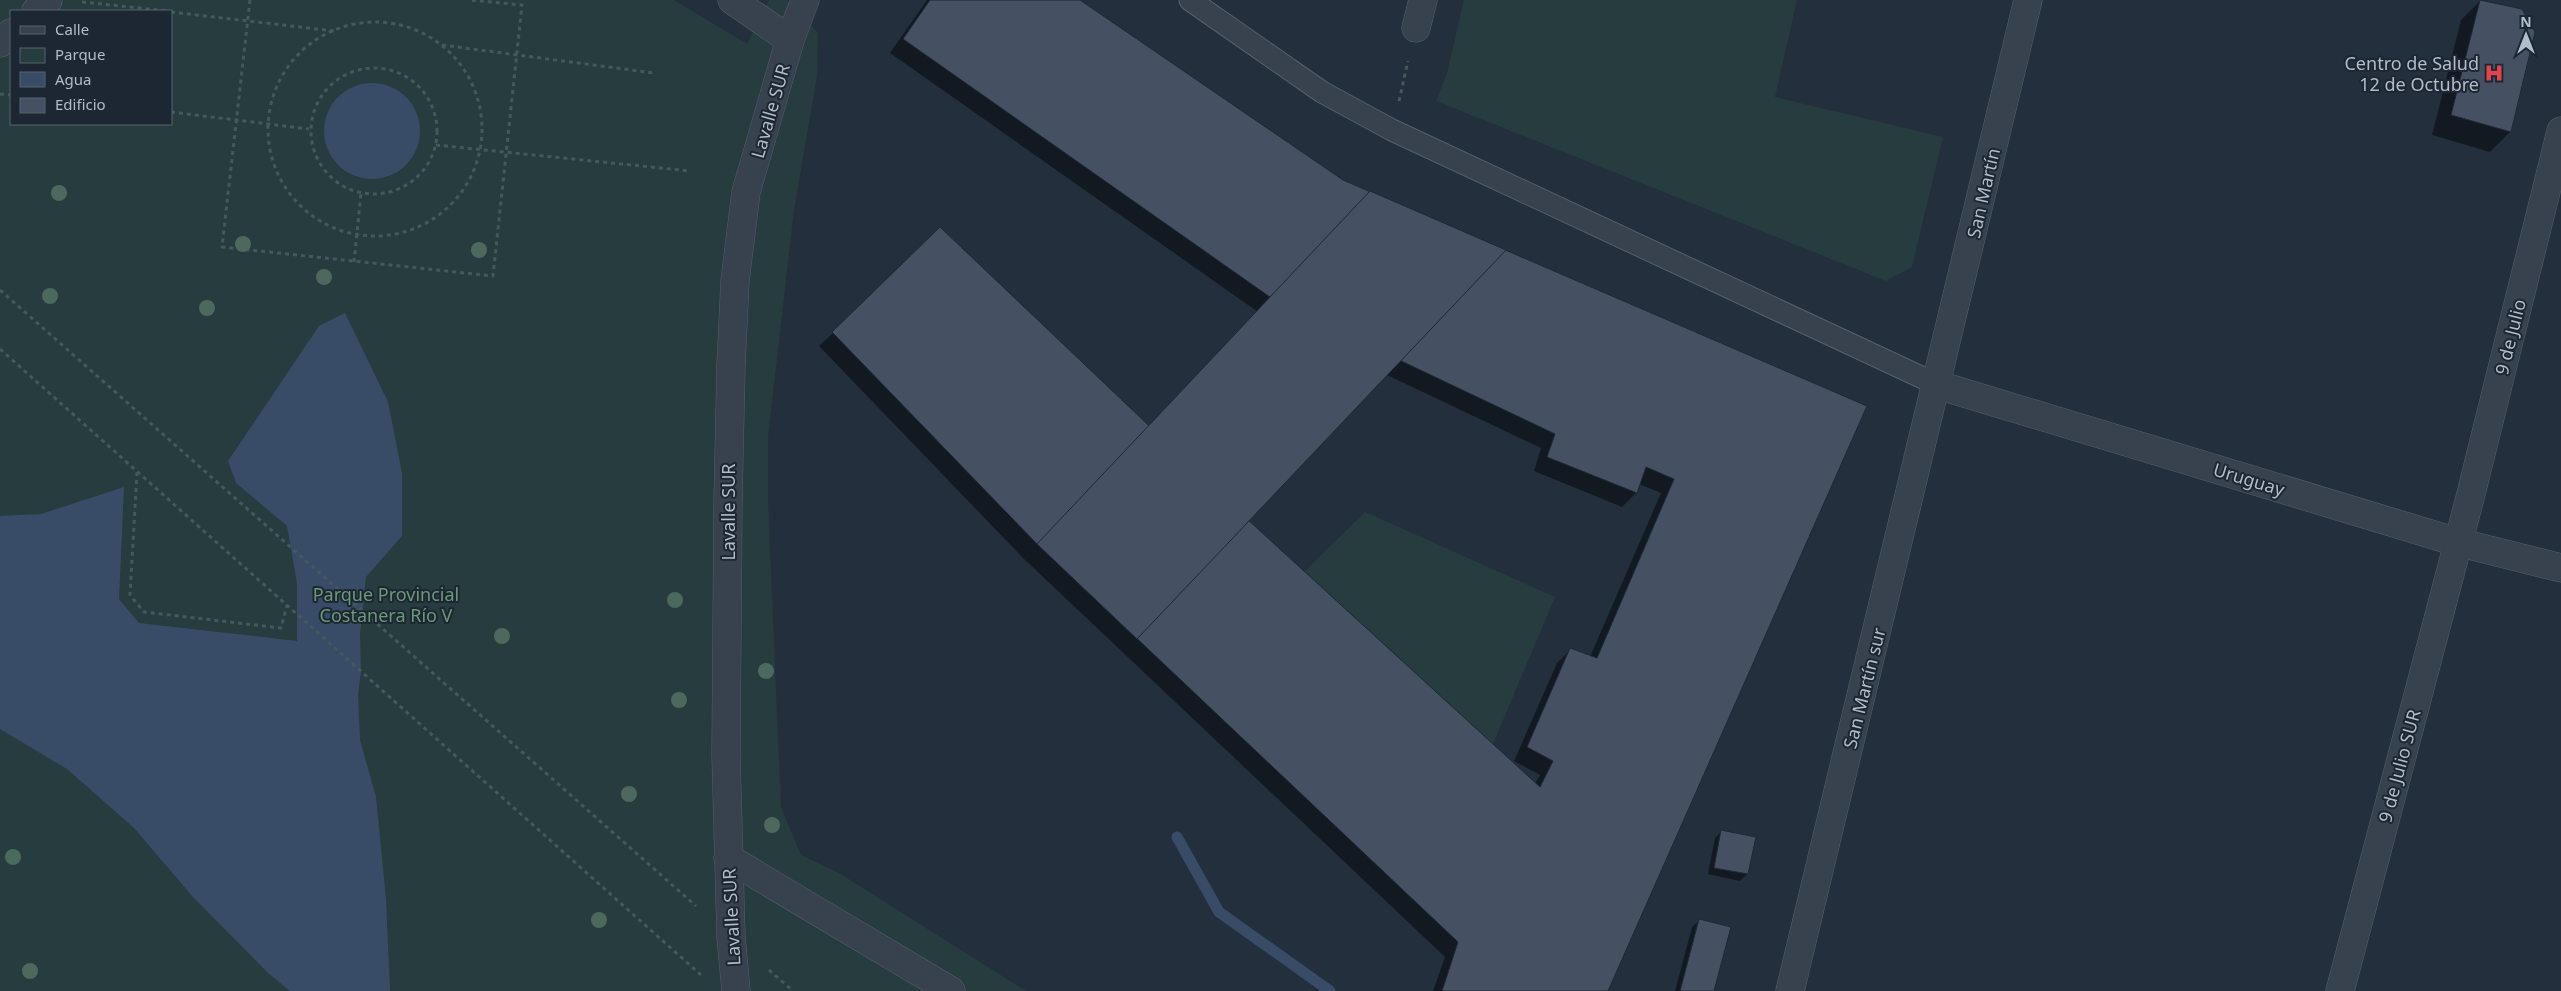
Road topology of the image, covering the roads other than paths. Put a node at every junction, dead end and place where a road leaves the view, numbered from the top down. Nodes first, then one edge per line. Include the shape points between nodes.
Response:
1 (61, 0) edge
2 (732, 0) edge
3 (806, 0) edge
4 (1190, 0) edge
5 (1423, 0) edge
6 (2028, 0) edge
7 (38, 10) edge
8 (1416, 28) road end
9 (10, 34) edge
10 (790, 40) junction
11 (0, 44) edge
12 (2561, 131) edge
13 (1938, 385) junction
14 (2457, 542) junction
15 (2561, 568) edge
16 (728, 858) junction
17 (736, 991) edge
18 (951, 991) edge
19 (1790, 991) edge
20 (2340, 991) edge

1 - 7 street
2 - 10 street
3 - 10 street, Lavalle SUR
4 - 13 lane via 1322,92 1392,130
5 - 8 street
6 - 13 street, San Martín
9 - 11 street
10 - 16 street, Lavalle SUR via 746,192 735,281 728,501
12 - 14 street, 9 de Julio
13 - 14 street, Uruguay
13 - 19 street, San Martín sur
14 - 15 street, Uruguay
14 - 20 street, 9 de Julio SUR
16 - 17 street, Lavalle SUR
16 - 18 street

